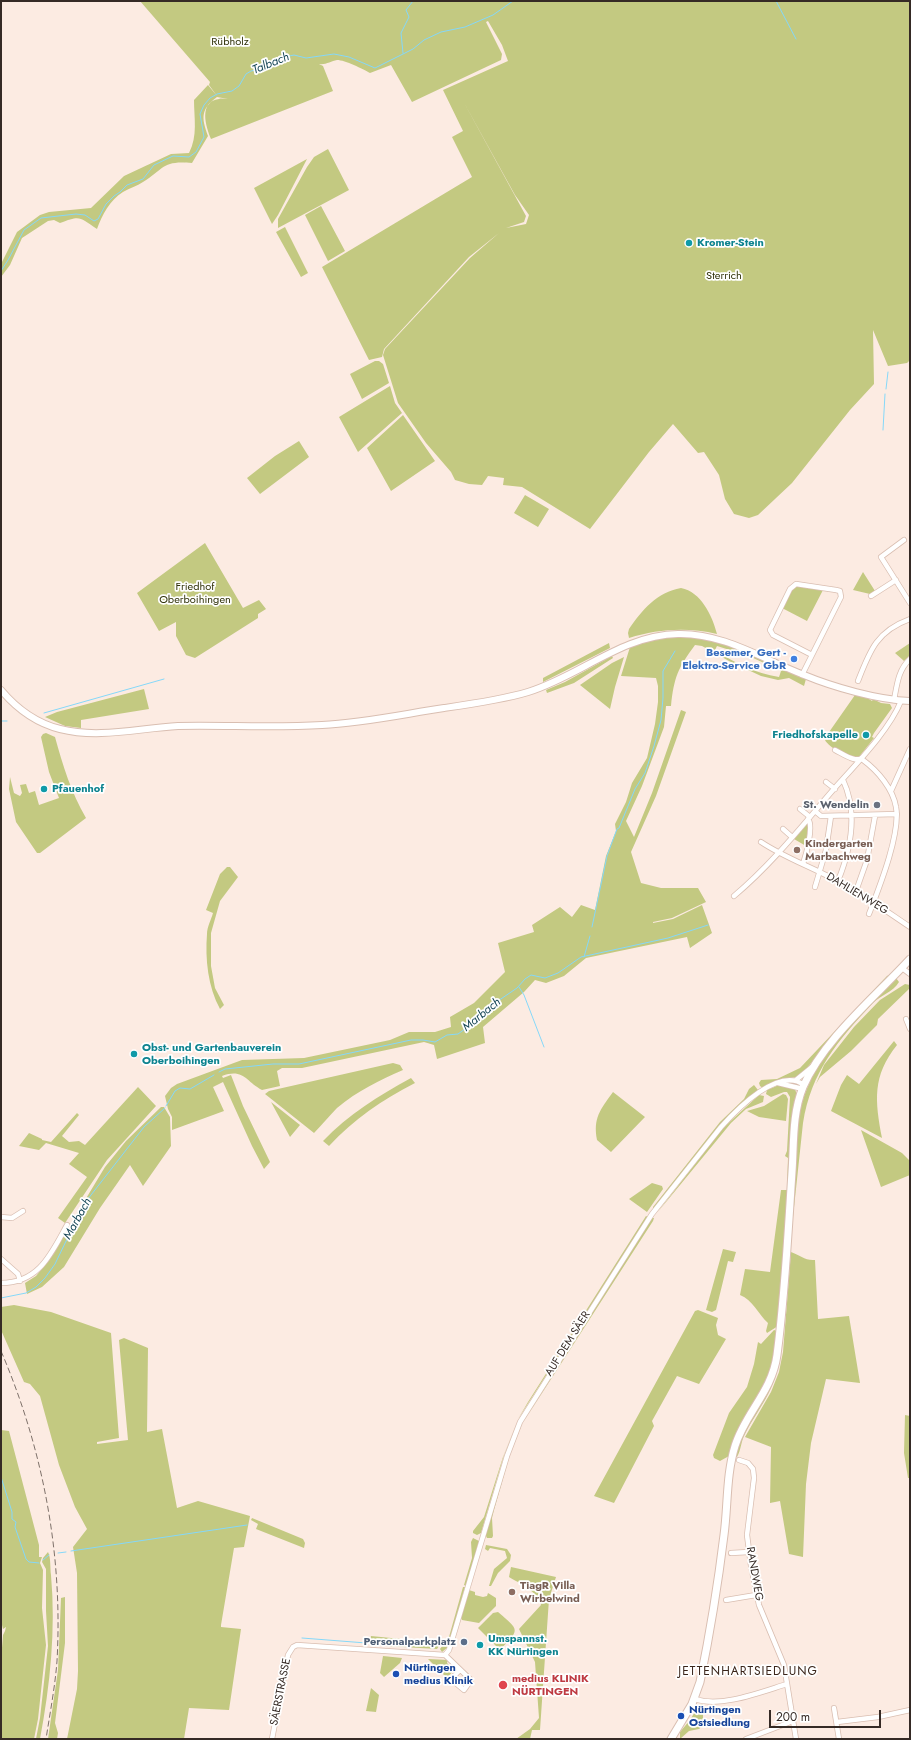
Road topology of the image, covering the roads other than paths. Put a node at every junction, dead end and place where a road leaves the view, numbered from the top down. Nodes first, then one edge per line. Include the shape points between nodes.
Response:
1 (904, 540) dead end
2 (896, 580) junction
3 (871, 596) dead end
4 (910, 603) edge
5 (910, 619) edge
6 (812, 655) junction
7 (910, 659) edge
8 (802, 675) junction
9 (858, 681) dead end
10 (1, 690) edge
11 (898, 700) junction
12 (910, 701) edge
13 (910, 749) edge
14 (835, 750) dead end
15 (862, 759) junction
16 (843, 780) junction
17 (826, 782) dead end
18 (835, 788) junction
19 (891, 791) junction
20 (800, 808) dead end
21 (815, 811) junction
22 (897, 814) junction
23 (831, 816) junction
24 (852, 816) junction
25 (875, 816) junction
26 (809, 818) junction
27 (783, 829) dead end
28 (792, 837) junction
29 (761, 842) dead end
30 (777, 853) junction
31 (803, 864) junction
32 (820, 872) junction
33 (838, 881) junction
34 (815, 888) dead end
35 (856, 891) junction
36 (734, 896) dead end
37 (873, 903) junction
38 (869, 914) dead end
39 (910, 927) edge
40 (910, 959) edge
41 (902, 968) junction
42 (910, 974) edge
43 (906, 1019) dead end
44 (910, 1029) edge
45 (816, 1063) junction
46 (796, 1080) junction
47 (777, 1083) junction
48 (804, 1087) junction
49 (23, 1211) dead end
50 (1, 1217) edge
51 (68, 1225) dead end
52 (1, 1259) edge
53 (20, 1281) junction
54 (1, 1284) edge
55 (739, 1460) dead end
56 (749, 1552) junction
57 (731, 1553) dead end
58 (756, 1595) junction
59 (726, 1600) dead end
60 (445, 1654) junction
61 (460, 1670) junction
62 (787, 1684) junction
63 (694, 1699) junction
64 (834, 1708) dead end
65 (910, 1710) edge
66 (794, 1720) junction
67 (837, 1722) junction
68 (272, 1739) edge
69 (671, 1739) edge
70 (746, 1739) edge
71 (796, 1739) edge
72 (839, 1739) edge

1 - 2 street via 881,557
2 - 3 street
2 - 4 street
5 - 9 street via 890,628 878,640 870,650
6 - 6 street via 773,635 770,630 790,589 796,584 840,591 841,597
6 - 8 street
7 - 11 street via 900,671
8 - 10 street via 718,639 672,634 619,648 568,676 528,692 487,701 319,726 195,726 110,732 75,732 38,721 18,707
8 - 11 street via 843,688
11 - 12 street
11 - 15 street via 890,720
13 - 19 street
14 - 15 street via 854,759
15 - 16 street
15 - 19 street
16 - 18 street
16 - 24 street
17 - 18 street
18 - 21 street
19 - 22 street
20 - 26 street
21 - 23 street via 819,815
21 - 26 street
22 - 25 street
22 - 37 street via 890,853
23 - 24 street
23 - 32 street
24 - 25 street
24 - 33 street via 847,856
25 - 35 street via 867,860
26 - 28 street
26 - 31 street via 810,836
27 - 28 street
28 - 30 street
29 - 30 street, DAHLIENWEG
30 - 31 street, DAHLIENWEG
30 - 36 street
31 - 32 street, DAHLIENWEG
32 - 33 street, DAHLIENWEG
32 - 34 street
33 - 35 street, DAHLIENWEG
35 - 37 street, DAHLIENWEG
37 - 38 street
37 - 39 street, DAHLIENWEG
40 - 41 main road
41 - 42 street
41 - 45 main road
43 - 44 street
45 - 46 street
45 - 48 main road
46 - 47 street, AUF DEM SÄER
46 - 48 street
47 - 48 street
47 - 60 street, AUF DEM SÄER via 758,1094 732,1115 652,1214 526,1412 507,1456 449,1650
48 - 63 main road via 796,1115 777,1356 769,1383 734,1446 712,1617 700,1682
49 - 50 street via 12,1218
51 - 53 street via 44,1264 31,1276
52 - 53 street via 18,1274
53 - 54 street
55 - 56 street, RANDWEG via 751,1465 754,1473 748,1519
56 - 57 street
56 - 58 street, RANDWEG
58 - 59 street
58 - 62 street, RANDWEG via 784,1665
60 - 61 street
60 - 68 street, SÄERSTRASSE via 301,1645 293,1647 288,1655
61 - 61 street via 452,1680 464,1690 471,1680
62 - 63 street via 740,1698 704,1701
62 - 66 street, RANDWEG
63 - 69 main road
64 - 67 street
65 - 67 street
66 - 70 street
66 - 71 street, RANDWEG
67 - 72 street

